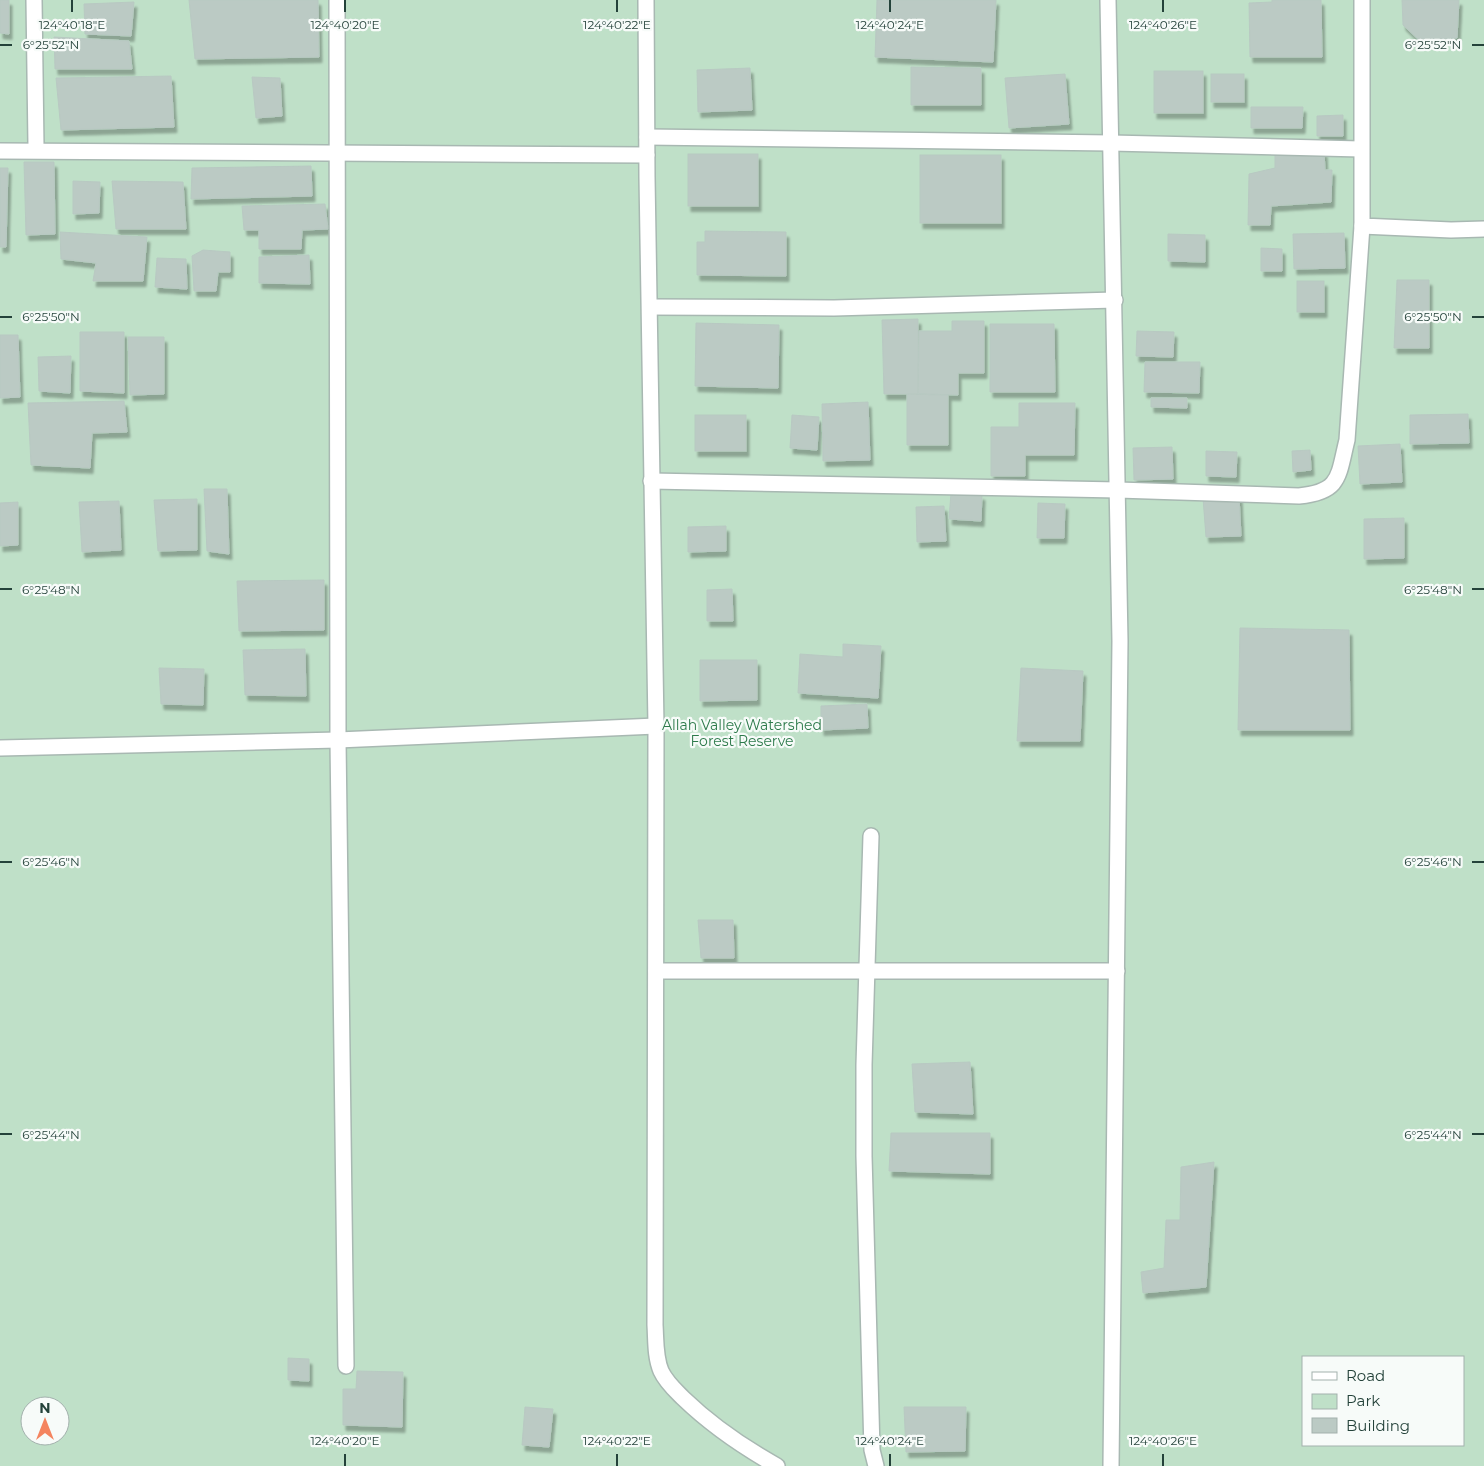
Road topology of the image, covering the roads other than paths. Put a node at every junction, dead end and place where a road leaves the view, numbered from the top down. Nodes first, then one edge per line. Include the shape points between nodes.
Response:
1 (34, 0) edge
2 (337, 0) edge
3 (646, 0) edge
4 (1108, 0) edge
5 (1362, 0) edge
6 (647, 137) junction
7 (1111, 143) junction
8 (36, 146) dead end
9 (1361, 149) junction
10 (0, 151) edge
11 (647, 156) junction
12 (1362, 226) junction
13 (1484, 229) edge
14 (1114, 300) junction
15 (650, 307) junction
16 (651, 481) junction
17 (1118, 490) junction
18 (656, 726) junction
19 (338, 740) junction
20 (0, 748) edge
21 (871, 836) dead end
22 (656, 971) junction
23 (1116, 971) junction
24 (867, 972) junction
25 (346, 1366) dead end
26 (777, 1466) edge
27 (876, 1466) edge
28 (1111, 1466) edge

1 - 8 street
2 - 19 street
3 - 6 street
4 - 7 street
5 - 9 street
6 - 7 street
6 - 11 street
7 - 9 street
7 - 14 street
9 - 12 street
10 - 11 street
11 - 15 street
12 - 13 street
12 - 17 street via 1347,440 1339,474 1331,486 1317,494 1299,496
14 - 15 street via 834,308
14 - 17 street
15 - 16 street
16 - 17 street
16 - 18 street
17 - 23 street via 1120,651
18 - 19 street
18 - 22 street
19 - 20 street
19 - 25 street
21 - 24 street
22 - 24 street
22 - 26 street via 657,1355 670,1384 699,1413
23 - 24 street
23 - 28 street
24 - 27 street via 864,1065 866,1265 872,1450

